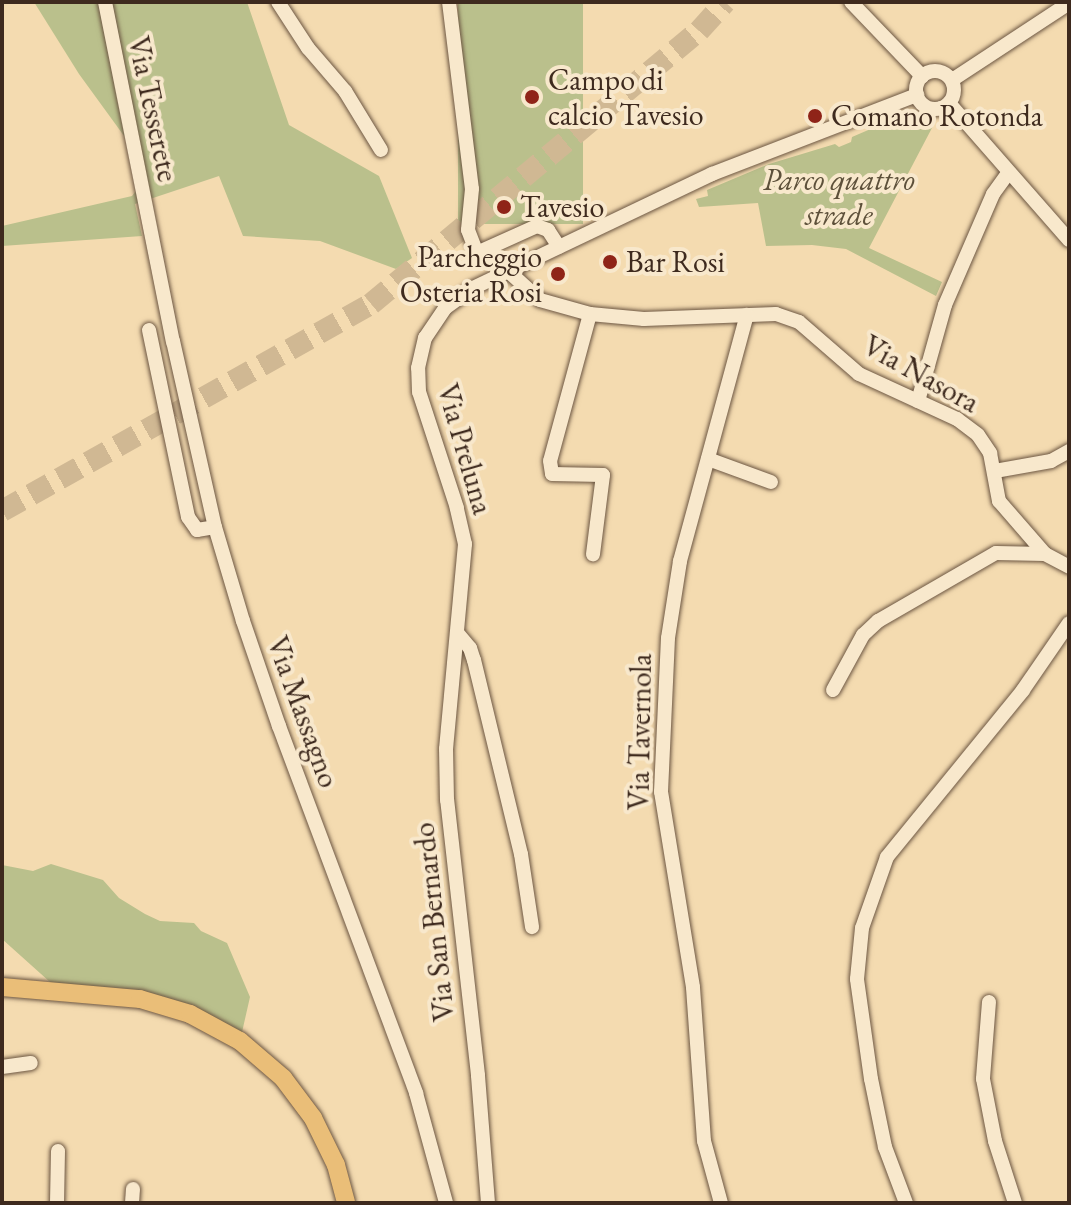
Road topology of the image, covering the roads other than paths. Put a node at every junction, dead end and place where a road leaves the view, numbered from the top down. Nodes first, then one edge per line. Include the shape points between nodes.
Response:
1 (105, 2) edge
2 (278, 2) edge
3 (449, 2) edge
4 (851, 2) edge
5 (1069, 3) edge
6 (922, 76) junction
7 (952, 80) junction
8 (917, 95) junction
9 (949, 103) junction
10 (381, 150) dead end
11 (1008, 173) junction
12 (152, 227) joint
13 (1069, 240) edge
14 (559, 247) junction
15 (508, 271) junction
16 (590, 314) junction
17 (747, 315) junction
18 (149, 330) dead end
19 (918, 401) junction
20 (1069, 451) edge
21 (708, 459) junction
22 (995, 471) junction
23 (771, 482) dead end
24 (215, 527) junction
25 (593, 554) dead end
26 (1045, 554) junction
27 (1069, 567) edge
28 (1069, 623) edge
29 (459, 635) junction
30 (833, 690) dead end
31 (532, 927) dead end
32 (2, 987) edge
33 (989, 1002) dead end
34 (31, 1063) dead end
35 (2, 1067) edge
36 (58, 1151) dead end
37 (57, 1203) edge
38 (346, 1203) edge
39 (446, 1203) edge
40 (488, 1203) edge
41 (721, 1203) edge
42 (906, 1203) edge
43 (1015, 1203) edge

1 - 12 street, Via Tesserete
2 - 10 street via 345,91
3 - 14 street via 472,189 468,230 477,253 537,226 548,230
4 - 6 street
5 - 7 street
6 - 7 street via 938,71
6 - 8 street
7 - 9 street
8 - 9 street via 930,109
8 - 14 street, Via Preluna via 712,174
9 - 11 street
11 - 13 street
11 - 19 street via 993,194 945,305
12 - 24 street, Via Massagno
14 - 15 street, Via Preluna
15 - 16 street, Via Nasora via 540,300
15 - 29 street, Via Preluna via 448,305 430,328 419,357 419,392 465,544
16 - 17 street, Via Nasora via 644,319
16 - 25 street via 550,461 552,474 603,475
17 - 19 street, Via Nasora via 776,314 799,322 859,374
17 - 21 street, Via Tavernola
18 - 24 street via 188,517 197,530
19 - 22 street, Via Nasora via 978,435
20 - 22 street via 1051,461
21 - 23 street
21 - 41 street, Via Tavernola via 680,561 668,638 661,792 693,987 704,1141
22 - 26 street, Via Nasora via 999,501
24 - 39 street, Via Massagno via 279,726 416,1093
26 - 27 street, Via Nasora
26 - 30 street via 996,553 878,621 863,635
28 - 42 street via 1023,690 887,857 862,928 857,979 871,1079 890,1164
29 - 31 street via 474,660 521,854
29 - 40 street, Via San Bernardo via 448,725 447,800
32 - 38 main road via 140,999 190,1014 240,1041 305,1105 330,1149
33 - 43 street via 983,1079
34 - 35 street
36 - 37 street

